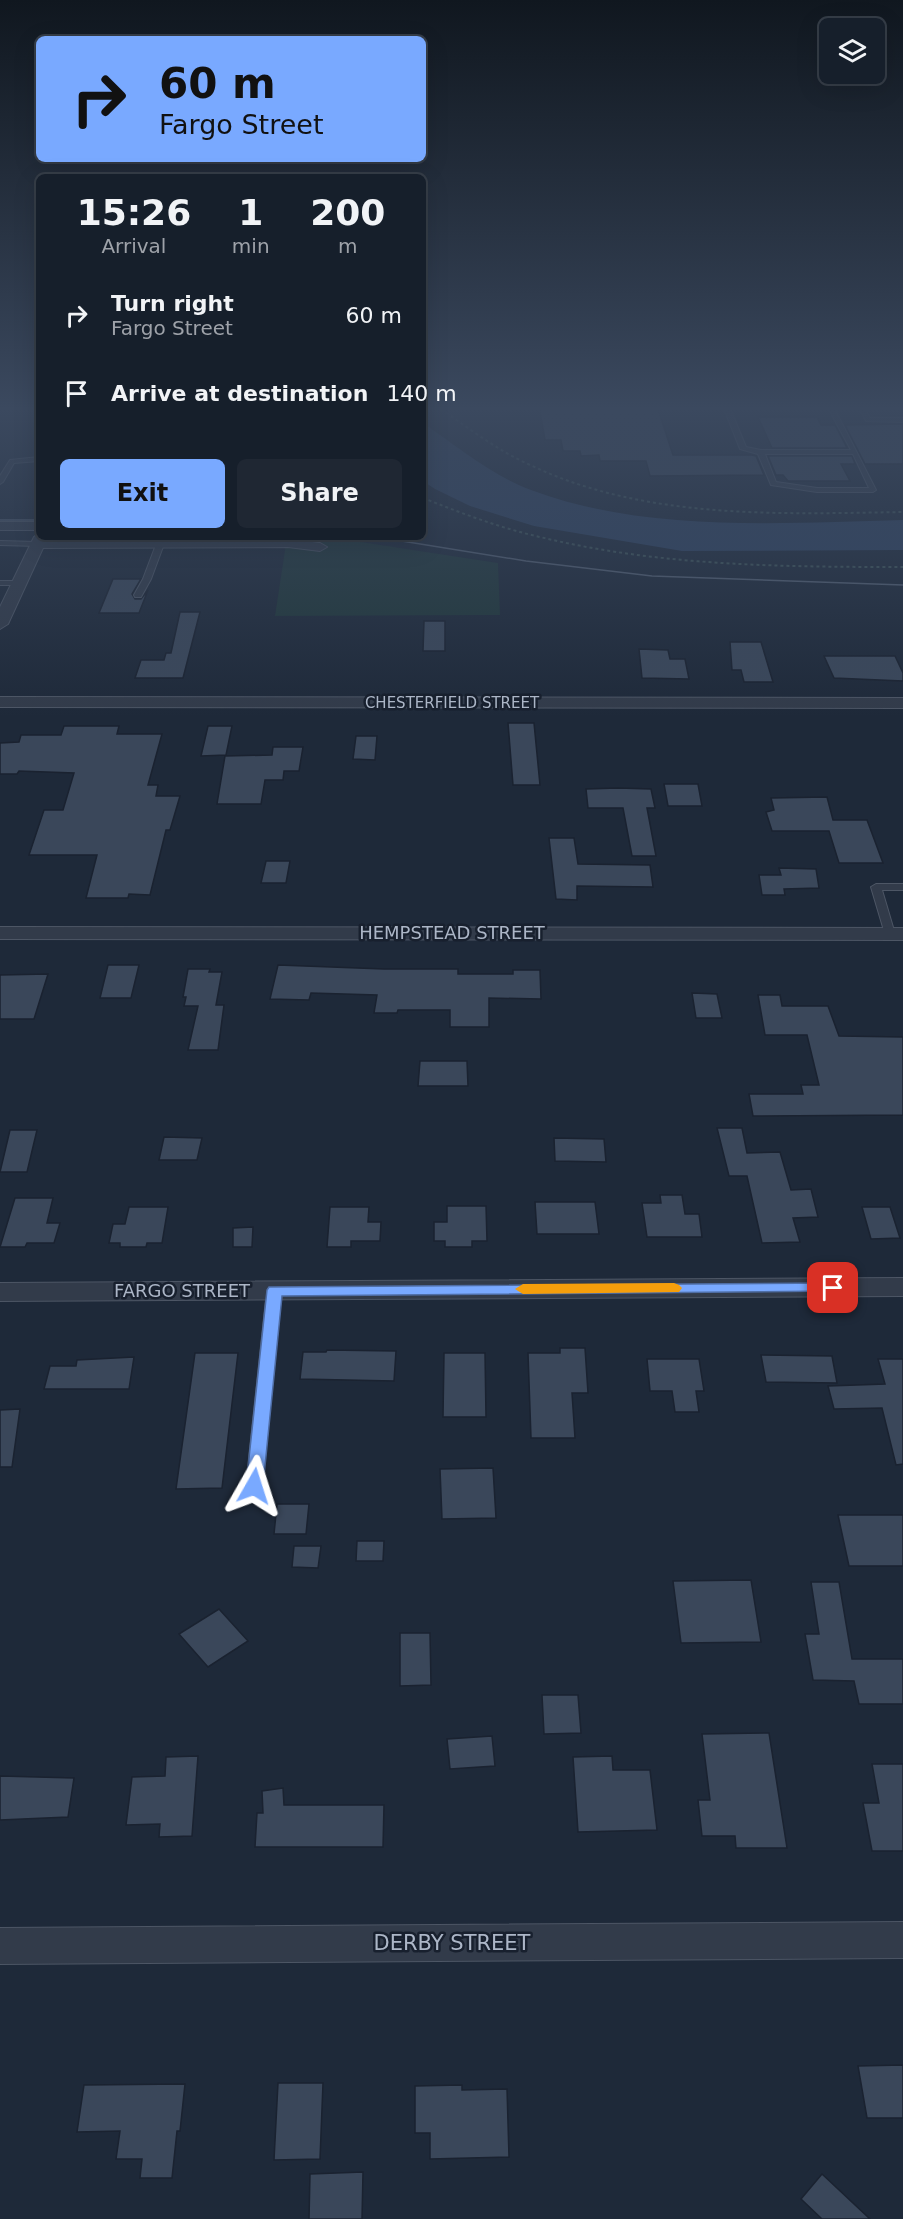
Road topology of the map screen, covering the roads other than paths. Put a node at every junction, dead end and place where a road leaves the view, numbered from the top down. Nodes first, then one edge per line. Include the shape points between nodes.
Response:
1 (0, 516) edge
2 (36, 516) edge
3 (0, 526) edge
4 (36, 526) edge
5 (39, 540) edge
6 (0, 543) edge
7 (160, 544) junction
8 (320, 547) dead end
9 (0, 583) edge
10 (20, 583) junction
11 (138, 596) dead end
12 (0, 624) edge
13 (0, 702) edge
14 (903, 703) edge
15 (903, 887) edge
16 (0, 933) edge
17 (897, 934) edge
18 (903, 1287) edge
19 (274, 1290) junction
20 (0, 1292) edge
21 (254, 1486) dead end
22 (903, 1940) edge
23 (0, 1946) edge

1 - 2 street
3 - 4 street
5 - 6 lane
5 - 7 street
5 - 10 street
7 - 8 street via 288,543
7 - 11 lane
9 - 10 lane
10 - 12 street
13 - 14 street, CHESTERFIELD STREET
15 - 17 lane via 876,887
16 - 17 street, HEMPSTEAD STREET
18 - 19 street, FARGO STREET
19 - 20 street, FARGO STREET
19 - 21 lane
22 - 23 street, DERBY STREET

